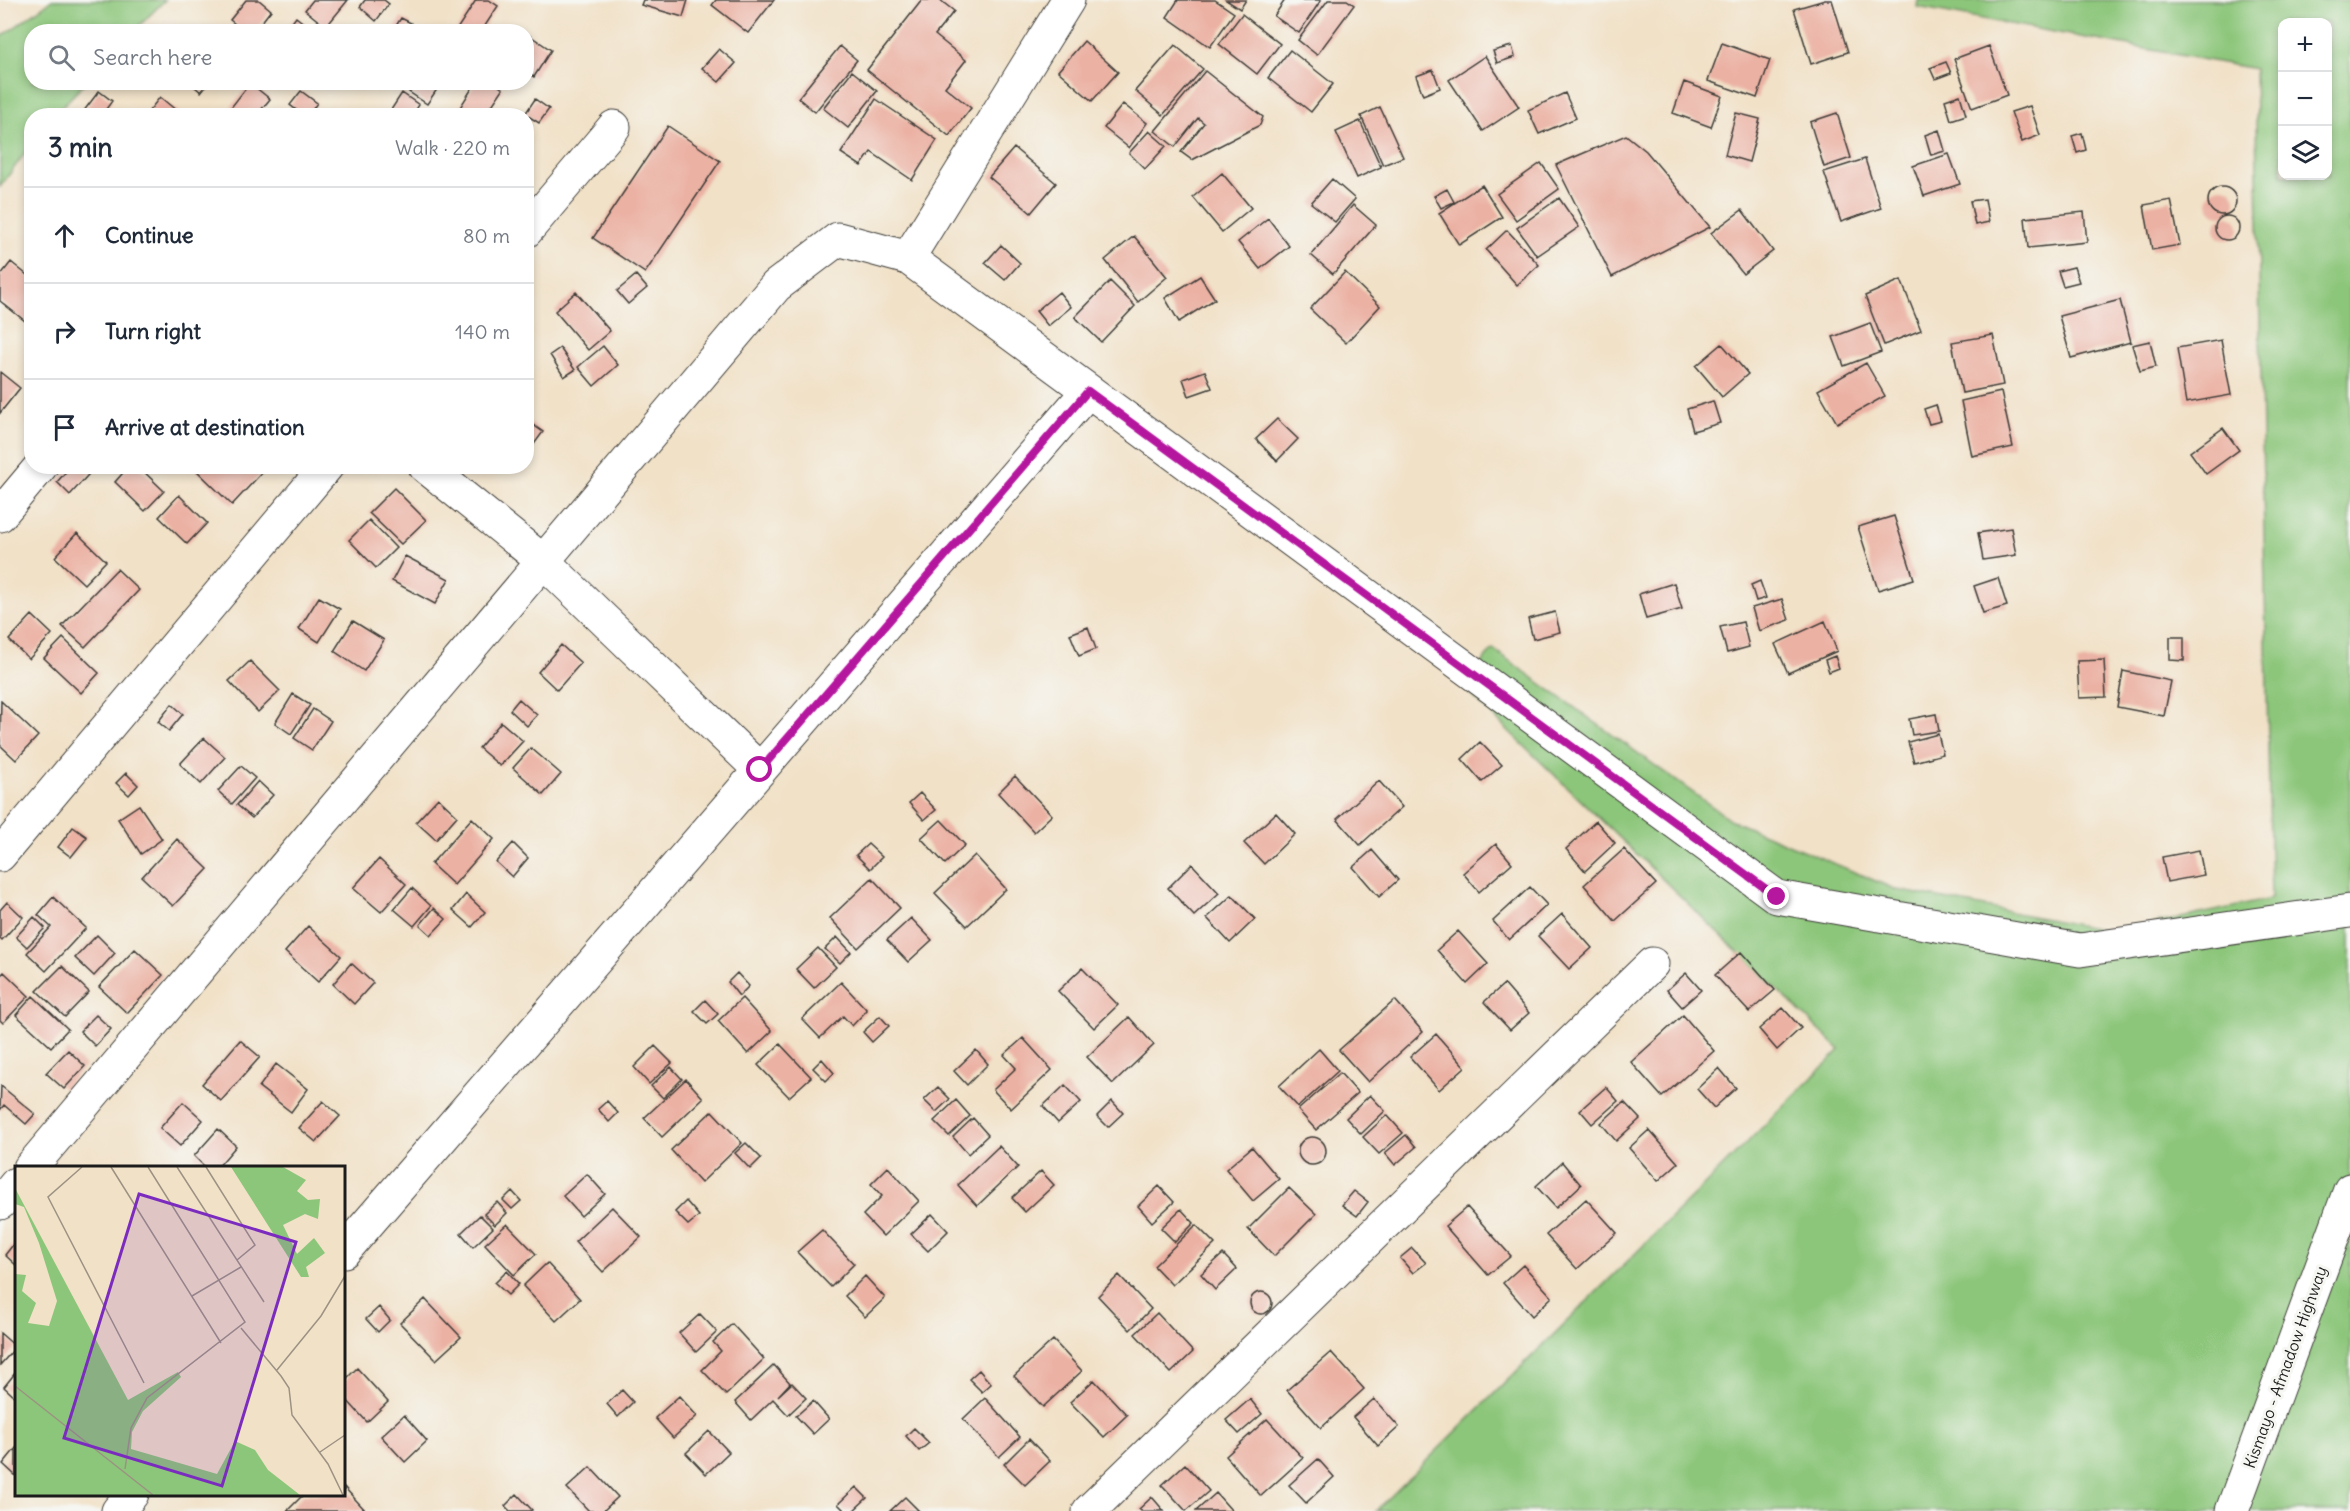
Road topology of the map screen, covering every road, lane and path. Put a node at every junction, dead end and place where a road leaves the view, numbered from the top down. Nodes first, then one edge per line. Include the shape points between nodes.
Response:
1 (1068, 0) edge
2 (614, 127) dead end
3 (534, 222) edge
4 (908, 258) junction
5 (1088, 391) junction
6 (34, 474) edge
7 (317, 474) edge
8 (435, 474) edge
9 (0, 515) edge
10 (543, 561) junction
11 (760, 770) junction
12 (0, 855) edge
13 (2350, 911) edge
14 (1652, 964) dead end
15 (31, 1166) edge
16 (15, 1185) edge
17 (2350, 1190) edge
18 (0, 1203) edge
19 (345, 1250) edge
20 (130, 1496) edge
21 (118, 1511) edge
22 (1089, 1511) edge
23 (2232, 1511) edge

1 - 4 street
2 - 3 street
4 - 5 street
4 - 10 street via 838,239 776,286
5 - 11 street
5 - 13 street via 1777,897 2079,950
6 - 9 street
7 - 12 street
8 - 10 street
10 - 11 street
10 - 15 street
11 - 19 street
14 - 22 street
16 - 18 street
17 - 23 street, Kismayo - Afmadow Highway
20 - 21 street

